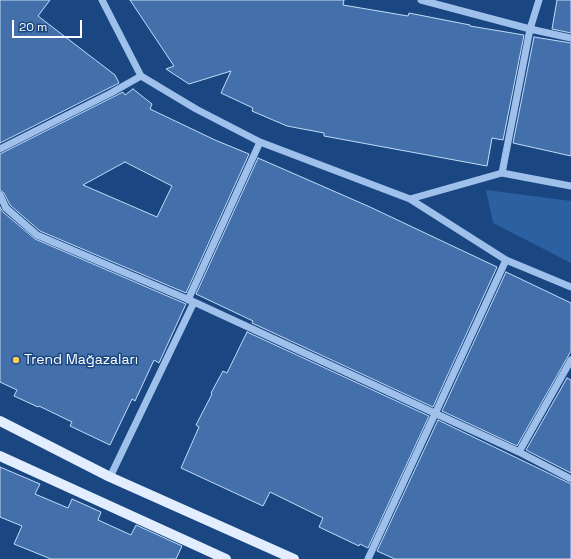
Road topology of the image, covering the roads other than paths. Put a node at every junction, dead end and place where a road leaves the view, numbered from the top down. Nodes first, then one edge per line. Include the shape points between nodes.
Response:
1 (102, 0) edge
2 (420, 0) edge
3 (539, 0) edge
4 (530, 30) junction
5 (571, 38) edge
6 (141, 76) junction
7 (260, 142) junction
8 (0, 149) edge
9 (502, 173) junction
10 (571, 186) edge
11 (0, 195) edge
12 (410, 199) junction
13 (506, 260) junction
14 (571, 287) edge
15 (191, 301) junction
16 (571, 360) edge
17 (434, 413) junction
18 (0, 422) edge
19 (519, 452) junction
20 (0, 456) edge
21 (110, 477) junction
22 (571, 479) edge
23 (226, 559) edge
24 (294, 559) edge
25 (368, 559) edge

1 - 6 street
2 - 4 street
3 - 4 street
4 - 5 street
4 - 9 street
6 - 7 street via 196,109
6 - 8 street
7 - 12 street
7 - 15 street
9 - 10 street
9 - 12 street
11 - 15 street via 6,208 37,235
12 - 13 street
13 - 14 street
13 - 17 street
15 - 17 street
15 - 21 street
16 - 19 street
17 - 19 street
17 - 25 street
18 - 21 main road
19 - 22 street
20 - 23 main road
21 - 24 main road

